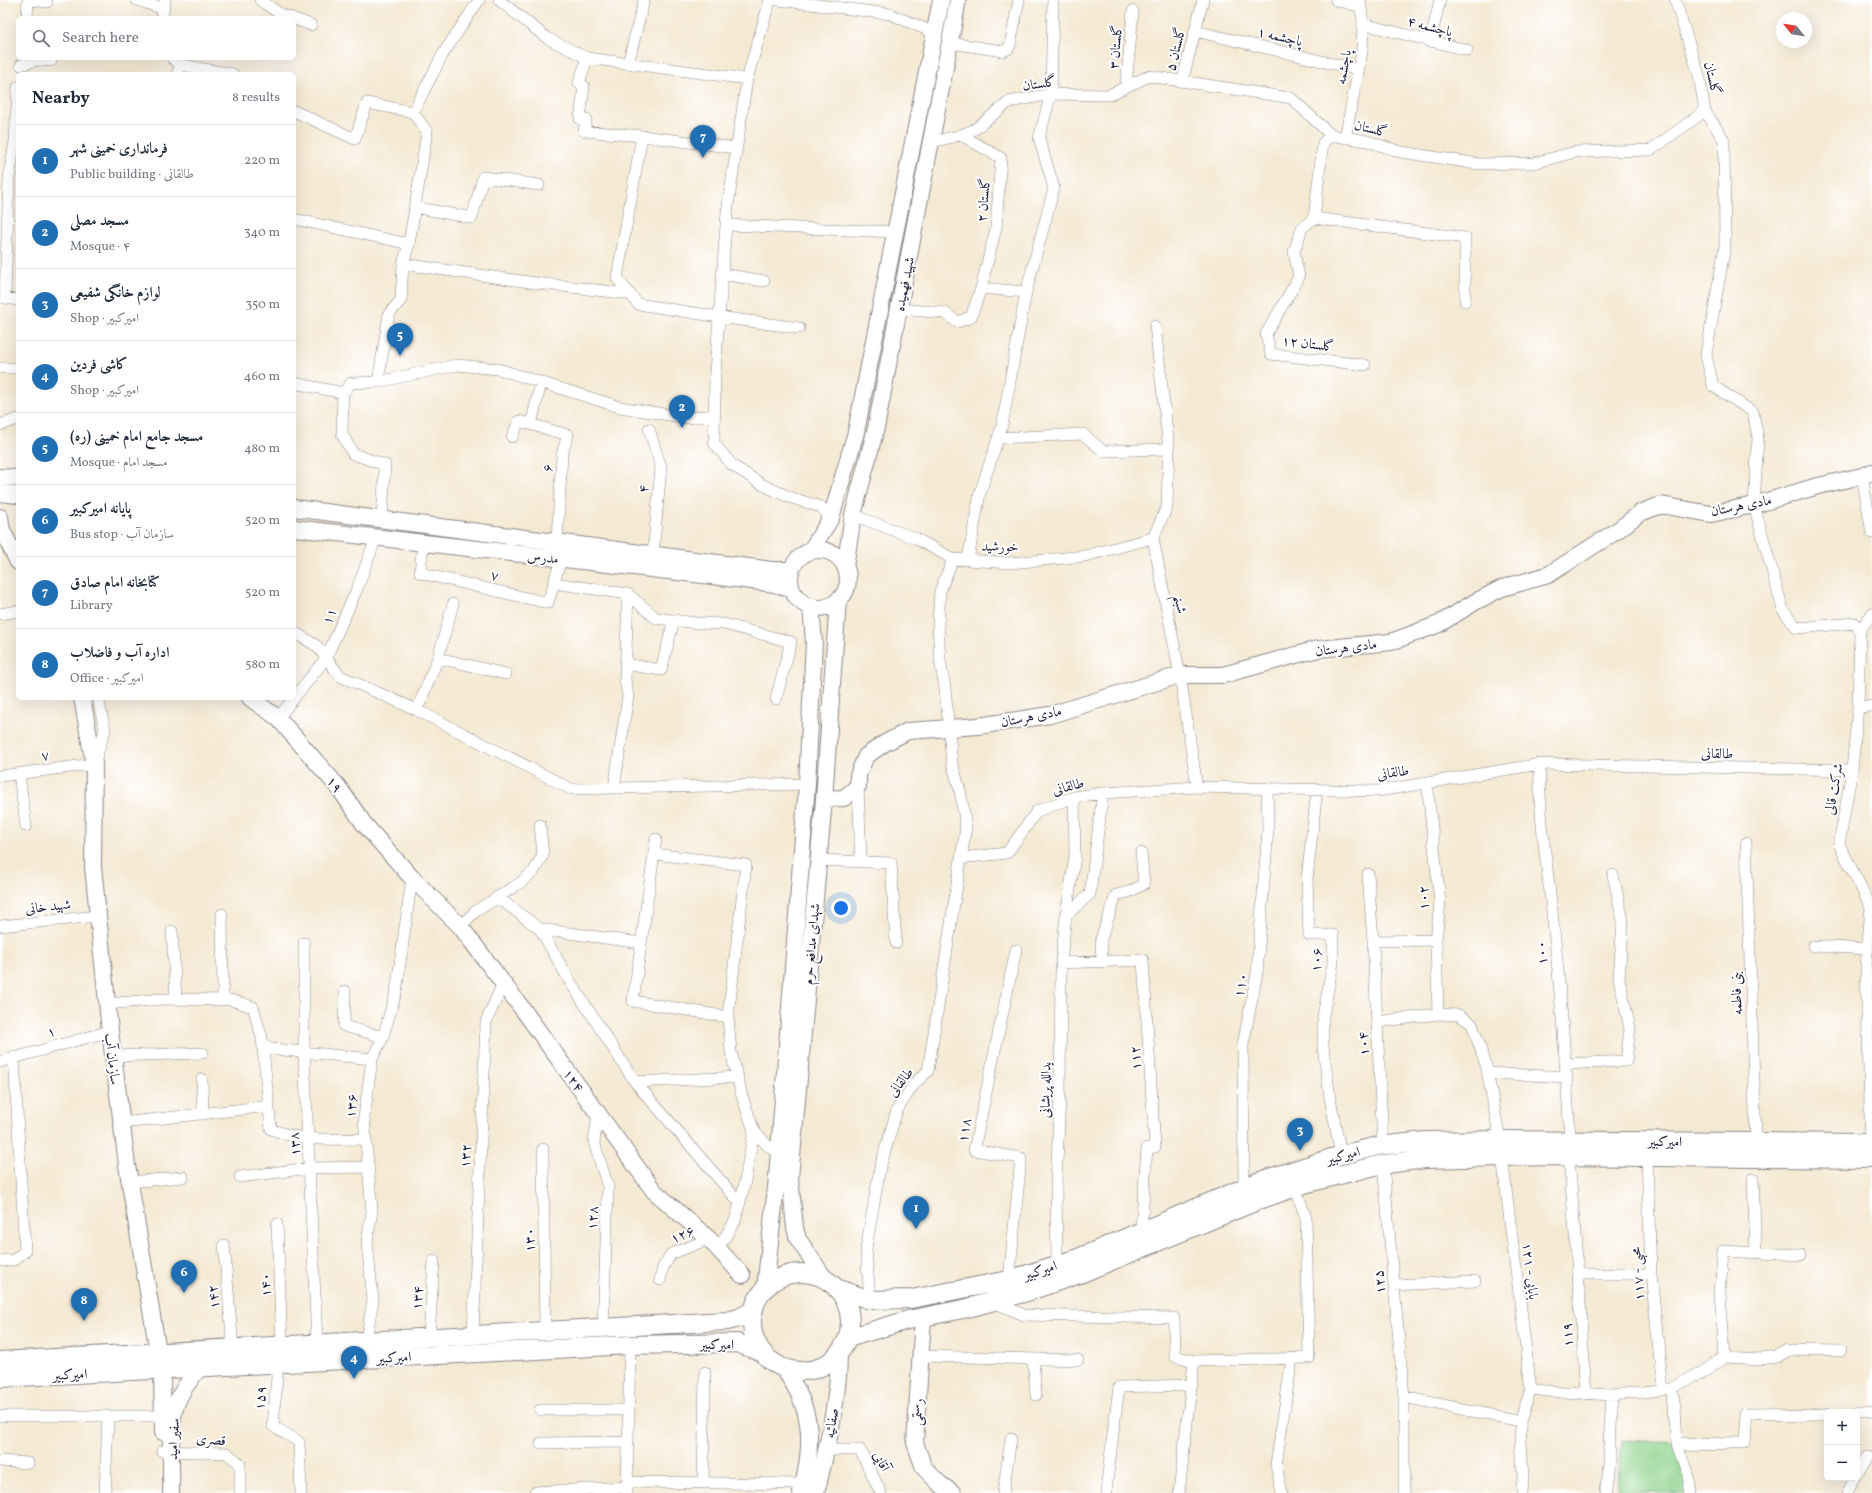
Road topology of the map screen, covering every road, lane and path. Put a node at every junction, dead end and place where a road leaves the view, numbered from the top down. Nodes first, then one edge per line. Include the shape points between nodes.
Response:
1 (30, 0) edge
2 (137, 0) edge
3 (260, 0) edge
4 (479, 0) edge
5 (499, 0) edge
6 (644, 0) edge
7 (770, 0) edge
8 (778, 0) edge
9 (941, 0) edge
10 (958, 0) edge
11 (1019, 0) edge
12 (1053, 0) edge
13 (1203, 0) edge
14 (1336, 0) edge
15 (1440, 0) edge
16 (1674, 0) edge
17 (47, 2) dead end
18 (1361, 3) edge
19 (164, 9) edge
20 (1133, 11) dead end
21 (27, 16) edge
22 (286, 16) edge
23 (296, 19) edge
24 (1363, 24) junction
25 (311, 25) dead end
26 (1195, 31) junction
27 (935, 32) junction
28 (1430, 42) junction
29 (951, 43) junction
30 (1466, 50) dead end
31 (587, 58) junction
32 (51, 61) dead end
33 (628, 64) junction
34 (20, 66) edge
35 (176, 66) edge
36 (1358, 70) junction
37 (231, 72) edge
38 (747, 79) junction
39 (1182, 82) junction
40 (1126, 86) junction
41 (1051, 94) junction
42 (1705, 111) junction
43 (296, 112) edge
44 (413, 112) junction
45 (16, 130) edge
46 (961, 135) junction
47 (1331, 135) junction
48 (642, 136) junction
49 (1345, 138) junction
50 (932, 142) junction
51 (736, 148) junction
52 (540, 185) dead end
53 (13, 197) edge
54 (414, 207) junction
55 (1314, 218) junction
56 (296, 219) edge
57 (726, 225) junction
58 (896, 232) junction
59 (409, 244) junction
60 (403, 264) junction
61 (722, 274) junction
62 (764, 281) dead end
63 (981, 288) junction
64 (1026, 292) junction
65 (630, 294) junction
66 (16, 300) edge
67 (1465, 301) dead end
68 (900, 308) junction
69 (719, 317) junction
70 (1154, 326) dead end
71 (799, 328) dead end
72 (870, 362) junction
73 (1365, 365) dead end
74 (888, 366) junction
75 (0, 368) edge
76 (16, 368) edge
77 (378, 382) junction
78 (296, 383) edge
79 (541, 383) junction
80 (865, 387) junction
81 (883, 391) junction
82 (343, 393) junction
83 (715, 414) junction
84 (16, 420) edge
85 (531, 424) junction
86 (0, 425) edge
87 (649, 429) dead end
88 (512, 437) dead end
89 (998, 438) junction
90 (1169, 449) junction
91 (1867, 474) edge
92 (0, 477) edge
93 (16, 478) edge
94 (0, 493) edge
95 (16, 495) edge
96 (1754, 505) junction
97 (296, 508) edge
98 (312, 511) junction
99 (853, 515) junction
100 (0, 517) edge
101 (831, 518) junction
102 (382, 520) junction
103 (296, 528) edge
104 (312, 530) junction
105 (1872, 533) edge
106 (376, 538) junction
107 (1152, 538) junction
108 (557, 542) junction
109 (423, 543) junction
110 (812, 550) junction
111 (653, 554) junction
112 (16, 558) edge
113 (953, 559) junction
114 (561, 560) junction
115 (968, 560) junction
116 (845, 567) junction
117 (791, 570) junction
118 (554, 583) junction
119 (791, 589) junction
120 (628, 594) junction
121 (838, 600) junction
122 (453, 604) dead end
123 (811, 607) junction
124 (16, 611) edge
125 (0, 614) edge
126 (1872, 614) edge
127 (674, 620) junction
128 (1860, 630) junction
129 (296, 633) edge
130 (326, 658) junction
131 (438, 658) junction
132 (625, 664) junction
133 (506, 674) dead end
134 (1180, 675) junction
135 (296, 696) edge
136 (776, 699) dead end
137 (82, 700) edge
138 (98, 700) edge
139 (253, 700) edge
140 (292, 700) edge
141 (1872, 706) edge
142 (1858, 707) junction
143 (417, 710) junction
144 (278, 718) junction
145 (950, 728) junction
146 (94, 764) junction
147 (1540, 764) junction
148 (1852, 770) junction
149 (19, 774) junction
150 (0, 776) edge
151 (1427, 782) junction
152 (807, 784) junction
153 (858, 786) junction
154 (1197, 787) junction
155 (614, 788) junction
156 (1267, 788) junction
157 (1317, 790) junction
158 (1103, 793) junction
159 (1074, 797) junction
160 (824, 799) junction
161 (26, 826) dead end
162 (540, 826) dead end
163 (656, 839) dead end
164 (1746, 842) dead end
165 (1142, 853) dead end
166 (654, 854) junction
167 (961, 858) junction
168 (818, 860) junction
169 (861, 861) junction
170 (1368, 874) dead end
171 (1613, 875) dead end
172 (412, 878) junction
173 (497, 897) junction
174 (222, 914) dead end
175 (1066, 915) junction
176 (98, 916) junction
177 (0, 926) edge
178 (460, 926) junction
179 (540, 929) junction
180 (172, 931) dead end
181 (1436, 940) junction
182 (1373, 941) junction
183 (304, 943) dead end
184 (641, 943) junction
185 (896, 943) dead end
186 (1813, 946) dead end
187 (1867, 949) junction
188 (1016, 950) dead end
189 (1102, 961) junction
190 (1061, 963) junction
191 (1869, 971) edge
192 (503, 983) junction
193 (345, 991) dead end
194 (176, 999) junction
195 (223, 1000) junction
196 (107, 1004) junction
197 (1438, 1014) junction
198 (728, 1017) junction
199 (1377, 1022) junction
200 (110, 1031) junction
201 (383, 1037) junction
202 (263, 1048) junction
203 (304, 1052) junction
204 (203, 1053) dead end
205 (113, 1056) junction
206 (14, 1057) junction
207 (372, 1059) junction
208 (0, 1062) edge
209 (1566, 1064) junction
210 (1488, 1073) junction
211 (738, 1077) junction
212 (1567, 1077) junction
213 (202, 1079) dead end
214 (635, 1082) junction
215 (269, 1106) junction
216 (598, 1113) junction
217 (203, 1114) junction
218 (122, 1122) junction
219 (754, 1131) junction
220 (308, 1138) junction
221 (365, 1139) junction
222 (1756, 1142) junction
223 (1383, 1146) junction
224 (1501, 1148) junction
225 (1570, 1148) junction
226 (1872, 1148) edge
227 (543, 1149) dead end
228 (779, 1154) junction
229 (1341, 1155) junction
230 (1646, 1157) junction
231 (1383, 1164) junction
232 (367, 1167) junction
233 (310, 1168) junction
234 (183, 1177) dead end
235 (240, 1177) dead end
236 (784, 1177) junction
237 (1753, 1178) dead end
238 (130, 1182) junction
239 (1295, 1187) junction
240 (1244, 1188) junction
241 (740, 1203) junction
242 (277, 1224) dead end
243 (1154, 1232) junction
244 (224, 1245) dead end
245 (713, 1245) junction
246 (1756, 1253) junction
247 (1801, 1255) dead end
248 (0, 1261) edge
249 (434, 1261) dead end
250 (1057, 1265) junction
251 (1578, 1274) junction
252 (1651, 1274) junction
253 (742, 1275) dead end
254 (660, 1280) dead end
255 (1009, 1280) junction
256 (1475, 1281) dead end
257 (832, 1284) junction
258 (1394, 1286) junction
259 (765, 1289) junction
260 (870, 1300) junction
261 (992, 1302) junction
262 (754, 1310) junction
263 (924, 1317) junction
264 (603, 1327) junction
265 (551, 1330) junction
266 (473, 1335) junction
267 (430, 1337) junction
268 (366, 1340) junction
269 (317, 1343) junction
270 (282, 1345) junction
271 (630, 1345) junction
272 (843, 1345) junction
273 (233, 1348) junction
274 (560, 1348) junction
275 (1840, 1351) dead end
276 (158, 1352) junction
277 (762, 1352) junction
278 (921, 1356) junction
279 (1725, 1357) junction
280 (1292, 1358) junction
281 (1033, 1359) junction
282 (1078, 1360) dead end
283 (1194, 1360) junction
284 (0, 1361) edge
285 (278, 1364) junction
286 (200, 1368) junction
287 (783, 1368) junction
288 (162, 1370) junction
289 (706, 1372) dead end
290 (0, 1378) edge
291 (1192, 1385) junction
292 (1668, 1389) junction
293 (1531, 1390) junction
294 (1586, 1394) junction
295 (1036, 1395) dead end
296 (1612, 1395) junction
297 (1404, 1397) junction
298 (540, 1410) dead end
299 (628, 1410) junction
300 (1860, 1413) edge
301 (1872, 1413) edge
302 (1824, 1414) edge
303 (0, 1416) edge
304 (108, 1416) junction
305 (163, 1416) junction
306 (1520, 1421) junction
307 (1011, 1438) dead end
308 (628, 1442) junction
309 (541, 1443) dead end
310 (1676, 1443) junction
311 (827, 1450) junction
312 (167, 1451) junction
313 (1869, 1457) dead end
314 (0, 1461) edge
315 (28, 1463) dead end
316 (1860, 1473) edge
317 (1855, 1481) edge
318 (703, 1483) junction
319 (627, 1487) edge
320 (807, 1490) edge
321 (535, 1492) dead end
322 (105, 1493) edge
323 (161, 1493) edge
324 (171, 1493) edge
325 (240, 1493) edge
326 (300, 1493) edge
327 (881, 1493) edge
328 (953, 1493) edge
329 (1003, 1493) edge
330 (1107, 1493) edge
331 (1180, 1493) edge
332 (1282, 1493) edge
333 (1404, 1493) edge
334 (1522, 1493) edge
335 (1606, 1493) edge
336 (1692, 1493) edge
337 (1848, 1493) edge

1 - 17 street
1 - 21 street
2 - 19 street
3 - 22 street
4 - 44 street via 443,54
5 - 31 street via 547,38
6 - 33 street
7 - 38 street
8 - 27 street via 890,14
9 - 27 main road, شهید فهمیده
10 - 29 main road, شهید فهمیده
11 - 29 street via 1008,49 1003,51
12 - 41 street
13 - 26 street, گلستان ۵
14 - 18 street
15 - 28 street
16 - 42 street, گلستان via 1699,75
18 - 24 street, پاچشمه
20 - 40 street, گلستان ۳
23 - 25 street
24 - 28 street, پاچشمه ۴
24 - 36 street, پاچشمه via 1362,52
26 - 36 street, پاچشمه ۱
26 - 39 street, گلستان ۵
27 - 58 main road, شهید فهمیده
28 - 30 street, پاچشمه ۴
29 - 50 main road, شهید فهمیده
31 - 33 street
31 - 48 street via 579,83 584,86 580,119 586,119 584,131
32 - 34 street via 37,60
33 - 38 street
35 - 37 street
36 - 49 street, پاچشمه
38 - 51 street
39 - 40 street, گلستان via 1149,76
39 - 47 street, گلستان via 1291,98
40 - 41 street, گلستان via 1109,95
41 - 46 street, گلستان via 1009,102 974,129
41 - 64 street via 1039,138 1054,188
42 - 49 street, گلستان via 1650,150 1575,152 1534,163 1479,164 1401,152 1366,141
42 - 96 street via 1724,140 1725,246 1706,355 1713,386 1753,412 1758,438
43 - 44 street via 355,139 367,103
44 - 54 street via 427,132
45 - 53 street
46 - 50 street, گلستان
46 - 63 street, گلستان ۲ via 1001,158 996,228
47 - 49 street, گلستان
47 - 55 street via 1323,143
48 - 51 street
48 - 65 street via 617,278
50 - 68 main road, شهید فهمیده
51 - 57 street
52 - 54 street via 483,177 472,218
53 - 66 street via 5,298
54 - 59 street
55 - 67 street via 1465,238
55 - 73 street, گلستان ۱۲ via 1302,228 1294,252 1299,277 1266,334 1271,354
56 - 59 street
57 - 58 street
57 - 61 street
58 - 72 main road, شهید فهمیده
59 - 60 street
60 - 65 street
60 - 77 street via 401,300 389,314
61 - 62 street
61 - 69 street
63 - 64 street
63 - 68 street via 972,317 957,322 945,313
64 - 89 street
65 - 69 street via 638,304
68 - 74 main road, شهید فهمیده
69 - 71 street
69 - 83 street
70 - 90 street
72 - 74 main road via 878,368
72 - 80 main road, شهید فهمیده
74 - 81 main road, شهید فهمیده
75 - 76 street
77 - 79 street via 457,365 498,369
77 - 82 street via 351,383
78 - 82 street
79 - 83 street via 620,407 688,418
79 - 85 street
80 - 81 main road via 873,383 878,384
80 - 101 main road, شهید فهمیده via 856,432
81 - 99 main road, شهید فهمیده via 865,476
82 - 102 street via 342,434 353,454 385,465
83 - 101 street via 714,443 732,465 762,485 821,507
84 - 86 street
85 - 88 street, ۶ via 519,421
85 - 108 street, ۶ via 568,434 562,454
87 - 111 street, ۴ via 661,467
89 - 90 street via 1083,434 1103,451
89 - 115 street via 980,493
90 - 107 street via 1167,508
91 - 96 main road, مادی هرستان
91 - 105 street
92 - 93 main road
94 - 95 main road
96 - 128 street via 1783,610 1797,628 1854,623
96 - 134 main road, مادی هرستان via 1711,514 1661,505 1640,513 1548,575 1502,588 1439,624 1391,642 1318,649 1223,675
97 - 98 main road, مدرس
98 - 102 main road, مدرس
98 - 104 main road
99 - 113 street, خورشید via 917,539
99 - 116 main road, شهید فهمیده
100 - 112 main road via 2,530
101 - 110 main road, شهید فهمیده
102 - 108 main road, مدرس
103 - 104 main road, مدرس
104 - 106 main road, مدرس
106 - 109 main road, مدرس
106 - 130 street, ۱۱ via 357,589
107 - 115 street, خورشید via 1085,556 1010,563
107 - 134 street, شبنم
108 - 111 main road, مدرس
109 - 114 main road, مدرس
109 - 118 street, ۷ via 420,572 548,603
110 - 116 main road via 828,551 841,560
110 - 117 main road via 802,554
111 - 117 main road, مدرس via 772,570
113 - 115 street, خورشید
113 - 145 street, طالقانی via 940,591 938,624 940,660
114 - 118 street, ۷
114 - 119 main road, مدرس via 759,582
116 - 121 main road via 847,585
117 - 119 main road
118 - 120 street
119 - 123 main road via 799,600
120 - 127 street via 656,618
120 - 132 street
121 - 123 main road via 830,606
121 - 160 main road, شهدای مدافع حرم
122 - 131 street
123 - 152 main road, شهدای مدافع حرم via 814,642
124 - 125 street
126 - 128 street
127 - 132 street via 660,670
127 - 136 street via 724,624 791,642
128 - 142 street, شرکت قالی
129 - 130 street via 317,646
130 - 135 street, ۱۱
130 - 143 street via 340,676
131 - 133 street
131 - 143 street
132 - 155 street via 628,696
134 - 145 main road, مادی هرستان via 1050,715
134 - 154 street, شبنم
137 - 146 main road, سازمان آب
138 - 146 street, سازمان آب via 105,730
139 - 144 main road, ۱۹
140 - 144 street, ۱۱
141 - 142 street
142 - 148 street, شرکت قالی
143 - 155 street via 571,789
144 - 172 main road, ۱۹ via 339,788 364,824
145 - 153 main road, مادی هرستان via 908,731 885,742 866,756 858,775
145 - 167 street, طالقانی via 952,763 960,790 966,827
146 - 149 street, ۷
146 - 176 main road, سازمان آب via 93,867
147 - 148 street, طالقانی
147 - 151 street, طالقانی
147 - 209 street, ۱۰۰ via 1539,795
148 - 187 street, شرکت قالی via 1839,844 1871,906
149 - 150 street, ۷
149 - 161 street
151 - 157 street, طالقانی via 1378,790
151 - 181 street, ۱۰۲ via 1440,902
152 - 155 street
152 - 228 main road, شهدای مدافع حرم
153 - 160 main road via 844,798
153 - 169 street
154 - 156 street, طالقانی
154 - 158 street, طالقانی
156 - 157 street, طالقانی
156 - 240 street, ۱۱۰ via 1268,828 1257,973 1243,1045
157 - 229 street, ۱۰۶ via 1307,879 1309,935 1333,935 1333,963 1323,1016 1323,1047
158 - 159 street, طالقانی
158 - 175 street via 1090,894
159 - 167 street, طالقانی via 1037,811 1007,853
159 - 175 street, یدالله پریشانی via 1075,856
160 - 168 main road, شهدای مدافع حرم
162 - 173 street via 543,855 534,871
163 - 166 street
164 - 222 street, بنی فاطمه
165 - 189 street via 1144,884 1116,896 1100,939
166 - 184 street
166 - 198 street via 746,865
167 - 260 street, طالقانی via 928,1071 914,1084 897,1110 880,1168 866,1249
168 - 169 street
168 - 236 main road, شهدای مدافع حرم
169 - 185 street via 891,863
170 - 182 street, ۱۰۴
171 - 209 street via 1622,921 1620,978 1630,1029 1626,1061
172 - 178 main road, ۱۲۴
172 - 201 street, ۱۳۶ via 396,992
173 - 178 street via 476,910
173 - 179 street
174 - 195 street
175 - 190 street, یدالله پریشانی
176 - 177 street, شهید خانی
176 - 196 main road, سازمان آب
178 - 192 main road, ۱۲۴
179 - 184 street
179 - 214 street via 571,983
180 - 194 street
181 - 182 street
181 - 197 street, ۱۰۲
182 - 199 street, ۱۰۴
183 - 203 street, ۱۳۸
184 - 198 street via 633,1001
186 - 187 street
187 - 191 street, شرکت قالی
188 - 255 street, ۱۱۸ via 974,1150 1021,1158
189 - 190 street, ۱۱۲
189 - 243 street, ۱۱۲ via 1143,960 1155,1147 1147,1148
190 - 250 street, یدالله پریشانی via 1060,1097 1056,1184
191 - 226 street, شرکت قالی
192 - 216 main road, ۱۲۴
192 - 266 street, ۱۳۲ via 486,1022
193 - 201 street via 344,1026
194 - 195 street
194 - 196 street
195 - 202 street via 253,1007
196 - 200 main road, سازمان آب
197 - 199 street
197 - 210 street via 1459,1015 1472,1024
198 - 211 street via 731,1052
199 - 223 street, ۱۰۴
200 - 205 main road, سازمان آب
200 - 206 street, ۱
201 - 207 street, ۱۳۶
202 - 203 street
202 - 215 street
203 - 207 street
203 - 220 street, ۱۳۸
204 - 205 street
205 - 218 main road, سازمان آب
206 - 208 street, ۱
206 - 248 street via 25,1251 14,1260
207 - 221 street, ۱۳۶ via 364,1118
209 - 212 street, ۱۰۰
210 - 212 street
210 - 224 street
211 - 214 street
211 - 219 street
212 - 225 street, ۱۰۰
213 - 217 street
214 - 241 street
215 - 217 street
215 - 220 street via 271,1129 285,1135
216 - 245 main road, ۱۲۴ via 654,1191
216 - 264 street, ۱۲۸ via 594,1142 608,1187
217 - 218 street
218 - 238 main road, سازمان آب
219 - 228 street
219 - 241 street
220 - 221 street
220 - 233 street, ۱۳۸
221 - 232 street, ۱۳۶
222 - 225 main road, امیرکبیر
222 - 226 main road, امیرکبیر
223 - 224 main road, امیرکبیر via 1426,1141
223 - 229 main road, امیرکبیر
224 - 225 main road, امیرکبیر
224 - 231 main road, امیرکبیر
224 - 293 street, بابایی - ۱۲۱
225 - 230 main road, امیرکبیر
225 - 251 street, ۱۱۹
226 - 230 main road, امیرکبیر
227 - 265 street, ۱۳۰
228 - 236 main road, شهدای مدافع حرم
229 - 240 main road, امیرکبیر
230 - 252 street, محبی - ۱۱۷
231 - 239 main road, امیرکبیر
231 - 258 street, ۱۲۵
232 - 233 street
232 - 268 street, ۱۳۶ via 372,1211 367,1242 373,1300
233 - 235 street
233 - 269 street, ۱۳۸
234 - 238 street
236 - 257 main road, شهدای مدافع حرم via 798,1239
236 - 259 main road, شهدای مدافع حرم
237 - 246 street
238 - 276 main road, سازمان آب
239 - 243 main road, امیرکبیر
239 - 280 street via 1306,1218 1309,1358
240 - 243 main road, امیرکبیر
241 - 245 street via 735,1221
242 - 270 street, ۱۴۰
243 - 250 main road, امیرکبیر
243 - 261 main road, امیرکبیر via 1082,1273
244 - 273 street, ۱۴۲
245 - 253 main road, ۱۲۴
245 - 254 street, ۱۲۶ via 671,1254 663,1267
246 - 247 street
246 - 279 street via 1723,1251 1720,1294
249 - 267 street, ۱۳۴
250 - 255 main road, امیرکبیر
251 - 252 street
251 - 294 street, ۱۱۹
252 - 292 street, محبی - ۱۱۷
255 - 260 main road, امیرکبیر via 911,1299
256 - 258 street
257 - 259 main road via 808,1273 791,1274 776,1280
257 - 260 main road, امیرکبیر
257 - 272 main road via 846,1300 850,1312 850,1330
258 - 297 street, ۱۲۵
259 - 262 main road
261 - 263 main road, امیرکبیر
261 - 283 street via 1024,1315 1174,1318 1175,1356
262 - 264 main road, امیرکبیر via 727,1321
262 - 277 main road via 752,1328
263 - 272 main road, امیرکبیر
263 - 278 main road, رستمی
264 - 265 main road, امیرکبیر
265 - 266 main road, امیرکبیر
265 - 274 main road
266 - 267 main road, امیرکبیر
267 - 268 main road, امیرکبیر
268 - 269 main road, امیرکبیر
269 - 270 main road, امیرکبیر
270 - 273 main road, امیرکبیر
271 - 274 main road, امیرکبیر
271 - 277 main road, امیرکبیر via 737,1343
271 - 299 street
272 - 287 main road via 833,1360 818,1368 801,1371
272 - 311 main road, صفائیه
273 - 276 main road, امیرکبیر
274 - 285 main road, امیرکبیر
275 - 279 street via 1789,1350 1777,1357 1760,1359
276 - 284 main road, امیرکبیر
277 - 287 main road
278 - 281 street
278 - 328 main road, رستمی via 915,1443 924,1468
279 - 292 street
280 - 283 street
280 - 332 street via 1276,1465
281 - 282 street
281 - 295 street
283 - 291 street
285 - 286 main road, امیرکبیر
285 - 326 street, ۱۵۹ via 273,1426 299,1442
286 - 288 main road, امیرکبیر
286 - 312 main road, سفیر امید via 180,1395 173,1415
287 - 320 main road, صفائیه via 801,1398 808,1417 810,1443
288 - 290 main road, امیرکبیر
288 - 305 main road, سفیر امید
289 - 318 street
291 - 330 street via 1118,1387
291 - 331 street
292 - 296 street
292 - 310 street, محبی - ۱۱۷
293 - 294 street
293 - 306 street
294 - 296 street
296 - 335 street
297 - 306 street
297 - 333 street, ۱۲۵
298 - 299 street
299 - 308 street
300 - 301 street
302 - 310 street via 1744,1415 1742,1444
303 - 304 street
304 - 305 street
304 - 322 street
305 - 312 main road, سفیر امید
306 - 334 street
307 - 329 street
308 - 309 street
308 - 319 street
310 - 336 street, محبی - ۱۱۷
311 - 320 main road, صفائیه
311 - 327 street, آقایی via 860,1450
312 - 323 main road, سفیر امید
312 - 324 main road, سفیر امید
312 - 325 street, قصری via 227,1453 240,1464
313 - 316 street
314 - 315 street
317 - 337 street
318 - 319 street
318 - 320 street
319 - 321 street

